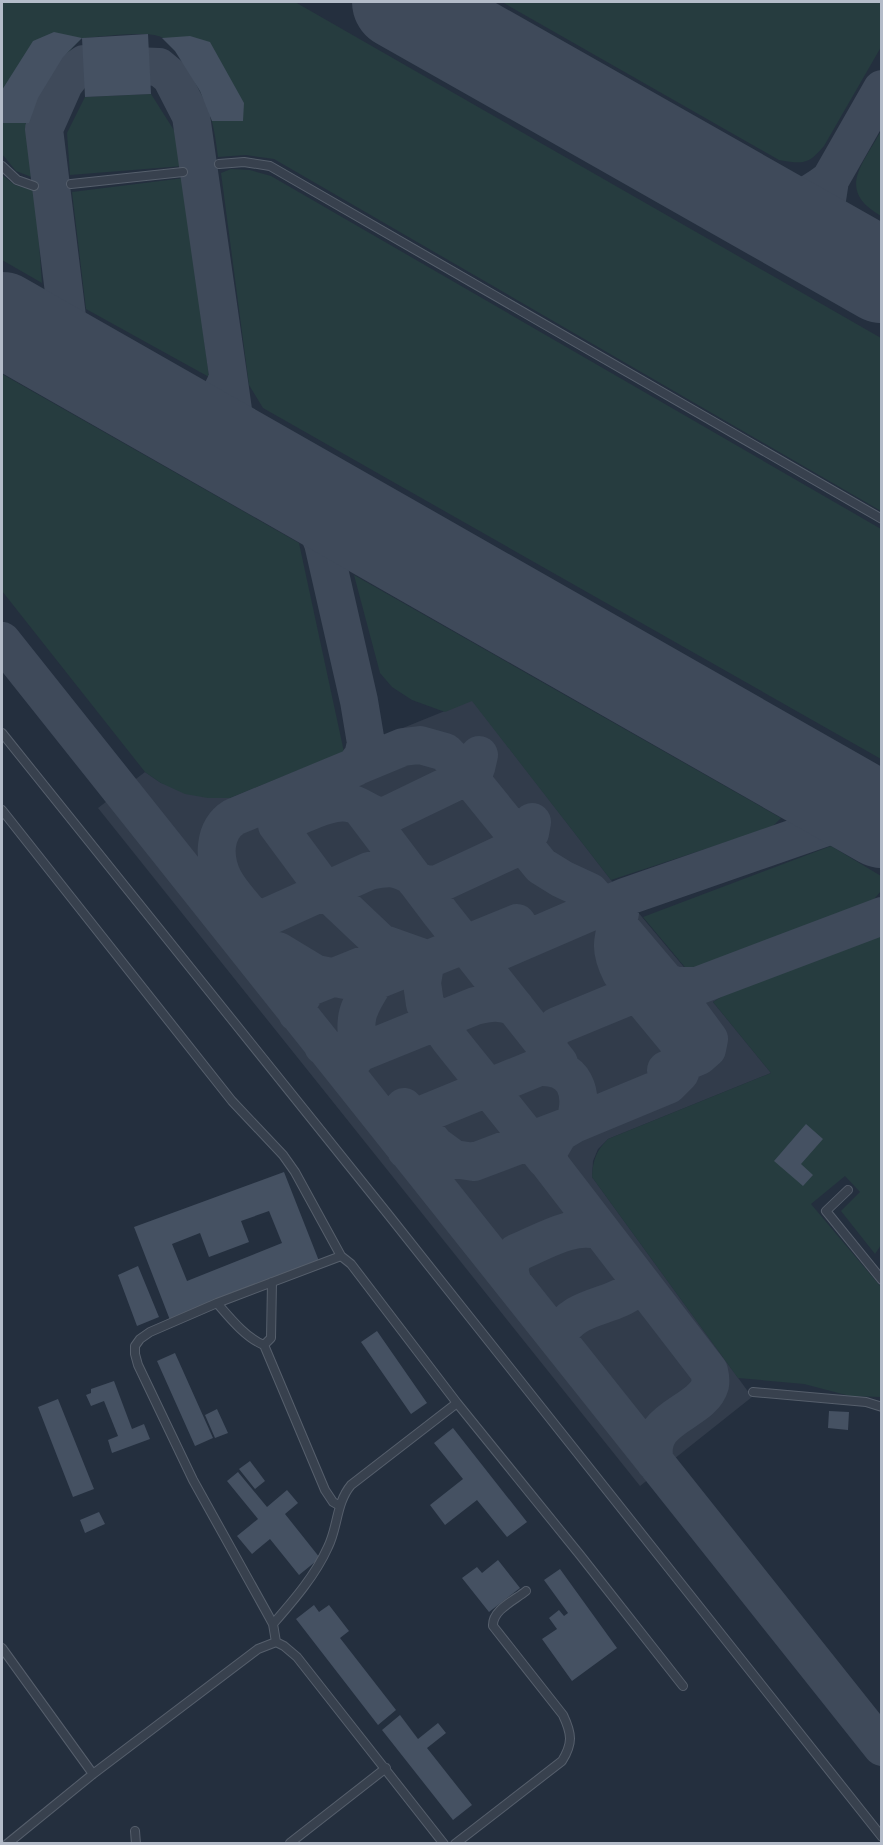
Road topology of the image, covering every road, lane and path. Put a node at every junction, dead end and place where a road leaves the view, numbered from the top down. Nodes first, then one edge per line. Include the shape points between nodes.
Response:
1 (219, 164) dead end
2 (2, 166) edge
3 (183, 172) dead end
4 (71, 184) dead end
5 (34, 186) dead end
6 (882, 519) edge
7 (2, 733) edge
8 (2, 810) edge
9 (848, 1190) dead end
10 (341, 1256) junction
11 (880, 1273) edge
12 (272, 1282) junction
13 (217, 1303) junction
14 (264, 1345) junction
15 (753, 1392) dead end
16 (456, 1403) junction
17 (882, 1407) edge
18 (340, 1506) junction
19 (526, 1591) dead end
20 (273, 1624) junction
21 (276, 1641) junction
22 (2, 1648) edge
23 (682, 1686) dead end
24 (386, 1768) junction
25 (93, 1774) junction
26 (135, 1831) dead end
27 (882, 1837) edge
28 (290, 1843) edge
29 (7, 1844) edge
30 (136, 1844) edge
31 (444, 1844) edge
32 (455, 1844) edge

1 - 6 lane via 270,166
2 - 5 lane via 17,180
3 - 4 lane
7 - 27 lane
8 - 10 lane via 232,1101 283,1155
9 - 11 lane via 826,1210
10 - 12 lane
10 - 16 lane
12 - 13 lane
12 - 14 lane via 271,1338
13 - 14 lane
13 - 20 lane via 150,1332 135,1346 135,1354 193,1480
14 - 18 lane via 325,1490
15 - 17 lane via 866,1402
16 - 18 lane via 351,1485
16 - 23 lane
18 - 20 lane via 323,1559
19 - 32 lane via 497,1613 493,1626 562,1715 569,1732 569,1750 562,1761
20 - 21 lane
21 - 24 lane via 297,1657
21 - 25 lane via 258,1649
22 - 25 lane
24 - 28 lane
24 - 31 lane
25 - 29 lane
26 - 30 lane

